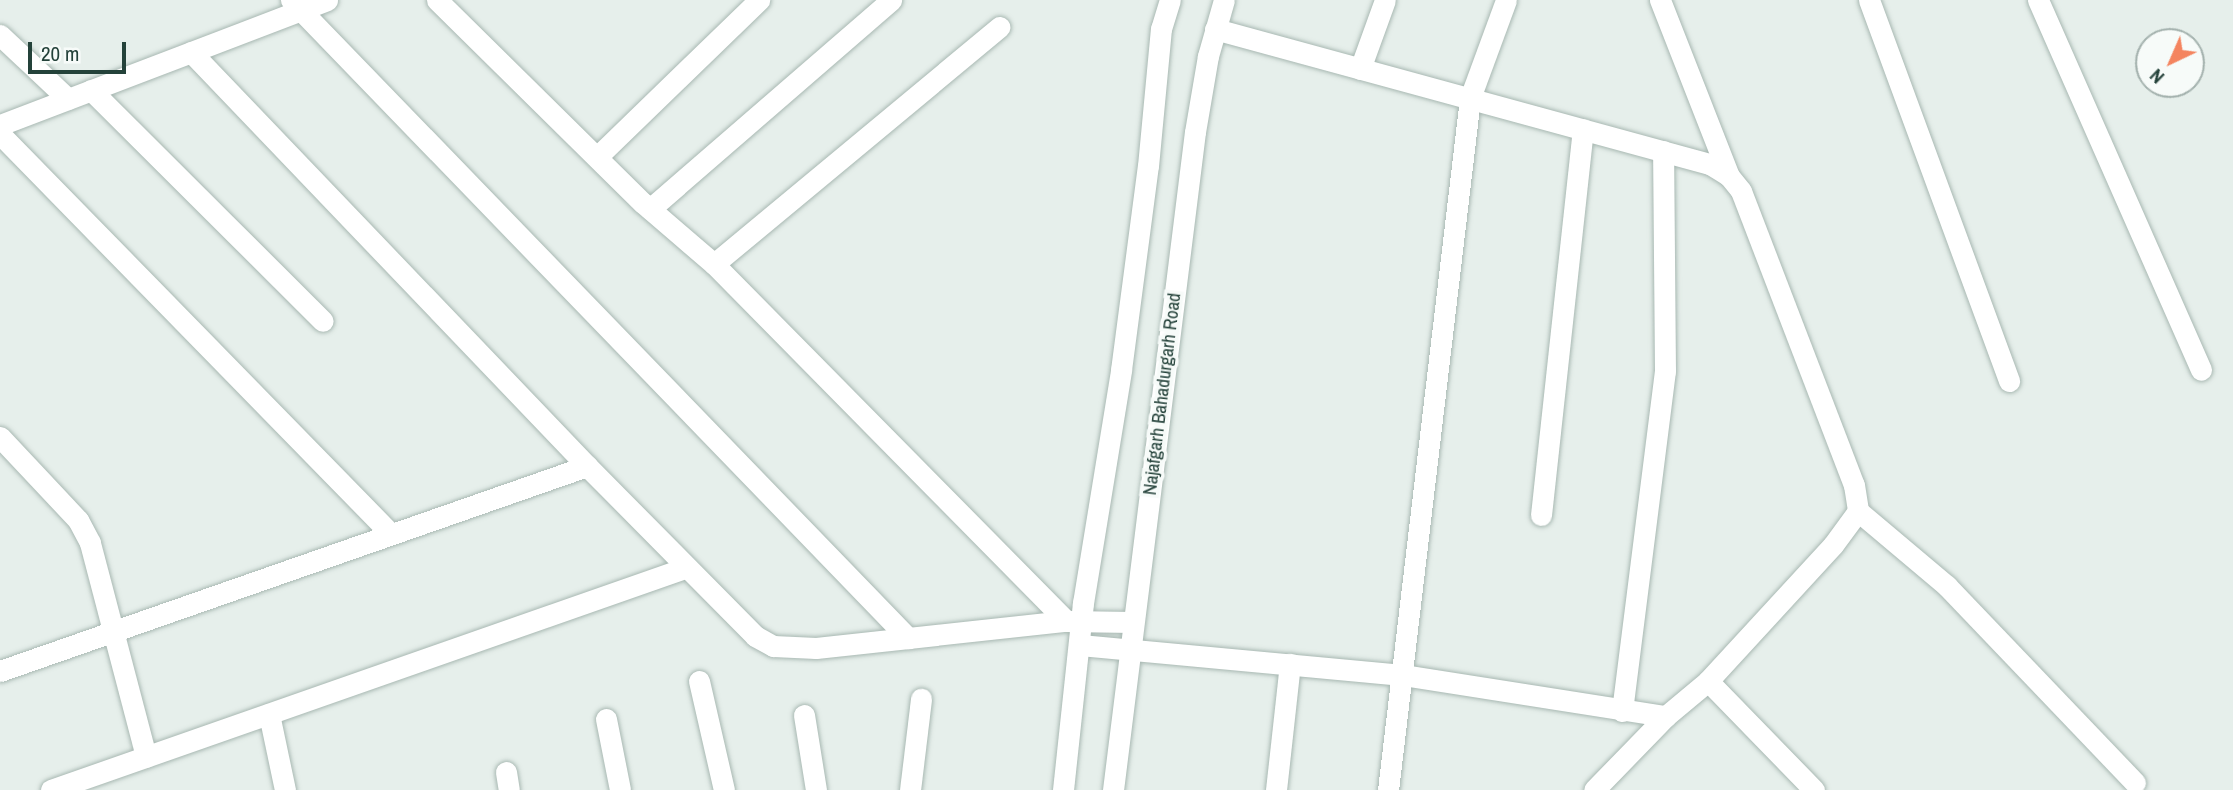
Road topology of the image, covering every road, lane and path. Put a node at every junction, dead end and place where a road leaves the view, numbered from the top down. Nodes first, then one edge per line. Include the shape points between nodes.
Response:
1 (327, 0) edge
2 (437, 0) edge
3 (759, 0) edge
4 (891, 0) edge
5 (1170, 0) edge
6 (1224, 0) edge
7 (1385, 0) edge
8 (1506, 0) edge
9 (1660, 0) edge
10 (1869, 0) edge
11 (2038, 0) edge
12 (295, 4) edge
13 (999, 27) dead end
14 (1216, 29) junction
15 (0, 35) edge
16 (191, 52) junction
17 (1360, 69) junction
18 (90, 90) junction
19 (1470, 98) junction
20 (68, 99) junction
21 (0, 125) edge
22 (1583, 130) junction
23 (0, 134) edge
24 (1662, 151) junction
25 (597, 157) junction
26 (1729, 176) junction
27 (650, 209) junction
28 (714, 264) junction
29 (323, 321) dead end
30 (2201, 370) dead end
31 (2008, 381) dead end
32 (0, 437) edge
33 (587, 466) junction
34 (1858, 512) junction
35 (1541, 515) dead end
36 (391, 534) junction
37 (685, 568) junction
38 (1075, 621) junction
39 (1133, 622) junction
40 (114, 631) junction
41 (908, 638) junction
42 (1080, 645) junction
43 (1129, 649) junction
44 (1290, 664) junction
45 (0, 671) edge
46 (1403, 675) junction
47 (699, 681) dead end
48 (1708, 681) junction
49 (921, 699) dead end
50 (1622, 711) junction
51 (269, 714) junction
52 (804, 715) dead end
53 (1667, 716) junction
54 (606, 719) dead end
55 (146, 757) junction
56 (2135, 783) dead end
57 (51, 790) edge
58 (285, 790) edge
59 (620, 790) edge
60 (724, 790) edge
61 (816, 790) edge
62 (910, 790) edge
63 (1063, 790) edge
64 (1113, 790) edge
65 (1276, 790) edge
66 (1388, 790) edge
67 (1594, 790) edge
68 (1814, 790) edge

1 - 12 street
2 - 25 street
3 - 25 street
4 - 27 street
5 - 38 street via 1161,30 1121,370 1083,603
6 - 14 street, Najafgarh Bahadurgarh Road
7 - 17 street
8 - 19 street
9 - 26 street
10 - 31 street
11 - 30 street
12 - 16 street
12 - 41 street
13 - 28 street
14 - 17 street
14 - 39 street, Najafgarh Bahadurgarh Road via 1195,132
15 - 20 street
16 - 18 street
16 - 33 street
17 - 19 street
18 - 20 street
18 - 29 street
19 - 22 street
19 - 46 street
20 - 21 street
22 - 24 street
22 - 35 street
23 - 36 street
24 - 26 street via 1710,164
24 - 50 street via 1665,371
25 - 27 street
26 - 34 street via 1741,191 1854,485
27 - 28 street
28 - 38 street
32 - 40 street via 78,520 90,543
33 - 36 street
33 - 37 street
34 - 48 street
34 - 56 street via 1947,586
36 - 40 street
37 - 41 street via 755,636 773,646 816,648
37 - 51 street
38 - 39 street
38 - 41 street
38 - 42 street
39 - 43 street, Najafgarh Bahadurgarh Road
40 - 45 street
40 - 55 street
42 - 43 street
42 - 63 street
43 - 44 street
43 - 64 street, Najafgarh Bahadurgarh Road
44 - 46 street
44 - 65 street
46 - 50 street
46 - 66 street
47 - 60 street
48 - 53 street
48 - 68 street
49 - 62 street
50 - 53 street
51 - 55 street
51 - 58 street
52 - 61 street
53 - 67 street
54 - 59 street
55 - 57 street

